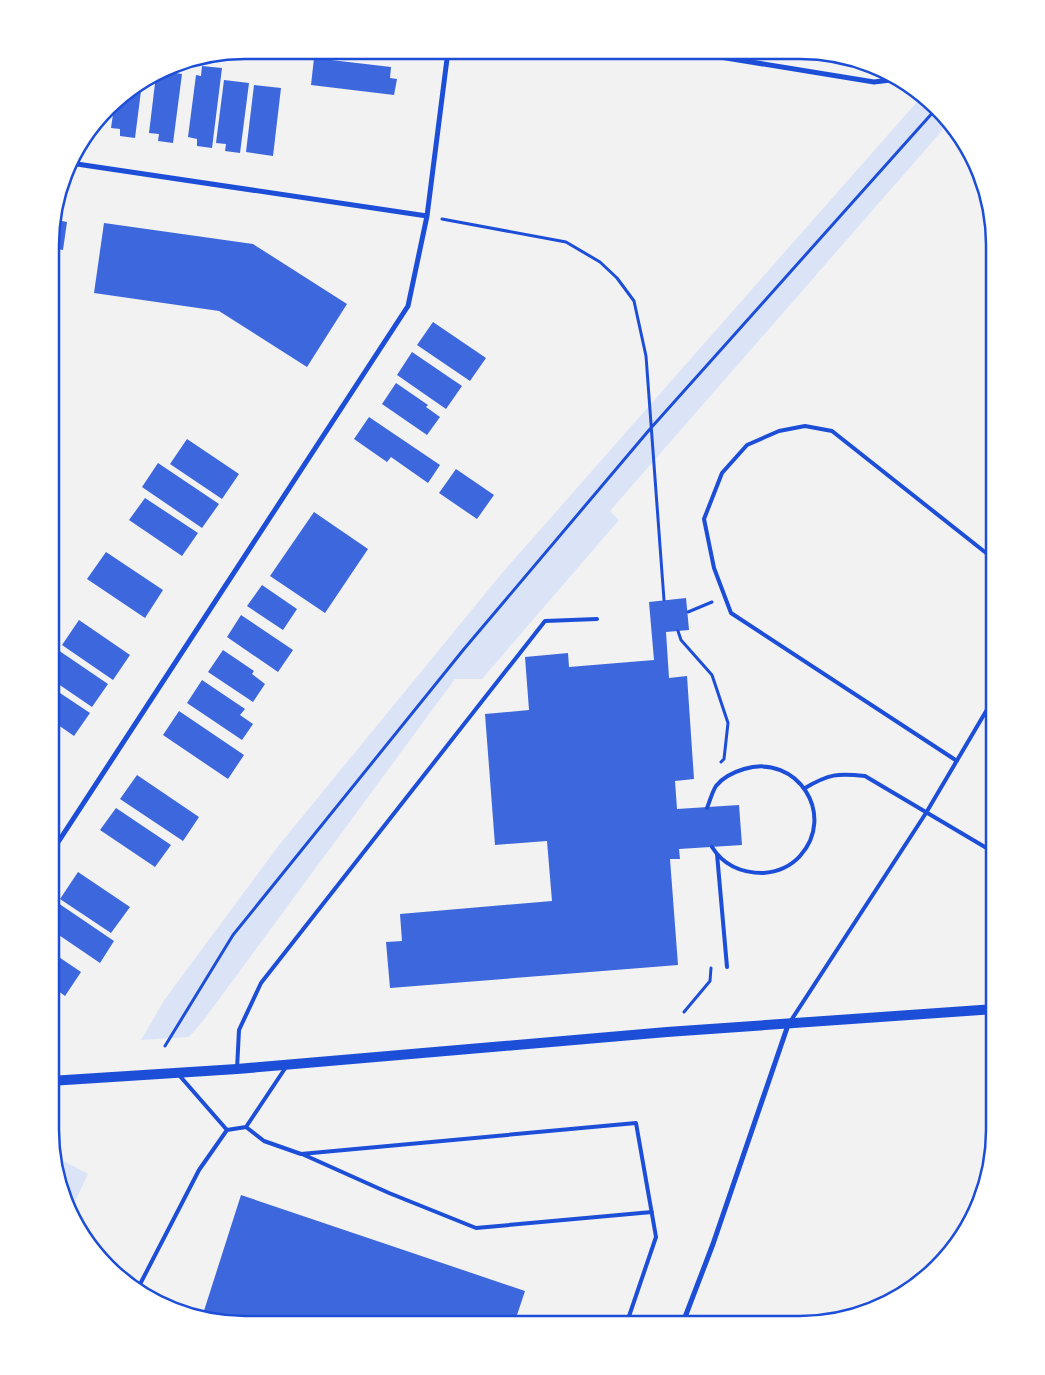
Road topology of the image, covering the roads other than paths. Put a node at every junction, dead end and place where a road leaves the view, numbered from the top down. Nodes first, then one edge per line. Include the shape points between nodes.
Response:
1 (447, 59) edge
2 (738, 59) edge
3 (887, 80) edge
4 (77, 165) edge
5 (427, 216) junction
6 (986, 553) edge
7 (597, 619) dead end
8 (986, 711) edge
9 (957, 761) junction
10 (805, 788) junction
11 (707, 808) dead end
12 (926, 813) junction
13 (59, 839) edge
14 (712, 847) dead end
15 (986, 848) edge
16 (717, 854) junction
17 (727, 967) dead end
18 (986, 1010) edge
19 (788, 1025) junction
20 (288, 1065) junction
21 (237, 1069) junction
22 (177, 1073) junction
23 (59, 1080) edge
24 (246, 1127) junction
25 (227, 1130) junction
26 (301, 1154) junction
27 (652, 1212) junction
28 (140, 1284) edge
29 (629, 1316) edge
30 (685, 1316) edge

1 - 5 street
2 - 3 street via 874,82
4 - 5 street
5 - 13 street via 408,306
6 - 9 lane via 832,431 805,426 779,431 747,445 722,473 704,519 714,568 731,613
7 - 21 lane via 545,621 261,984 239,1030
8 - 9 lane
9 - 12 lane
10 - 11 lane via 782,770 757,765 731,772 716,786
10 - 12 lane via 826,776 865,776
10 - 16 lane via 813,806 813,831 806,849 793,863 774,872 747,873 729,866
12 - 15 lane
12 - 19 lane
14 - 16 lane
16 - 17 lane
18 - 19 main road
19 - 20 main road via 667,1032
19 - 30 street
20 - 21 main road
20 - 24 lane
21 - 22 main road
22 - 23 main road
22 - 25 lane
24 - 25 lane
24 - 26 lane via 264,1141
25 - 28 lane via 199,1170
26 - 27 lane via 476,1228
26 - 27 lane via 636,1123
27 - 29 lane via 656,1237

